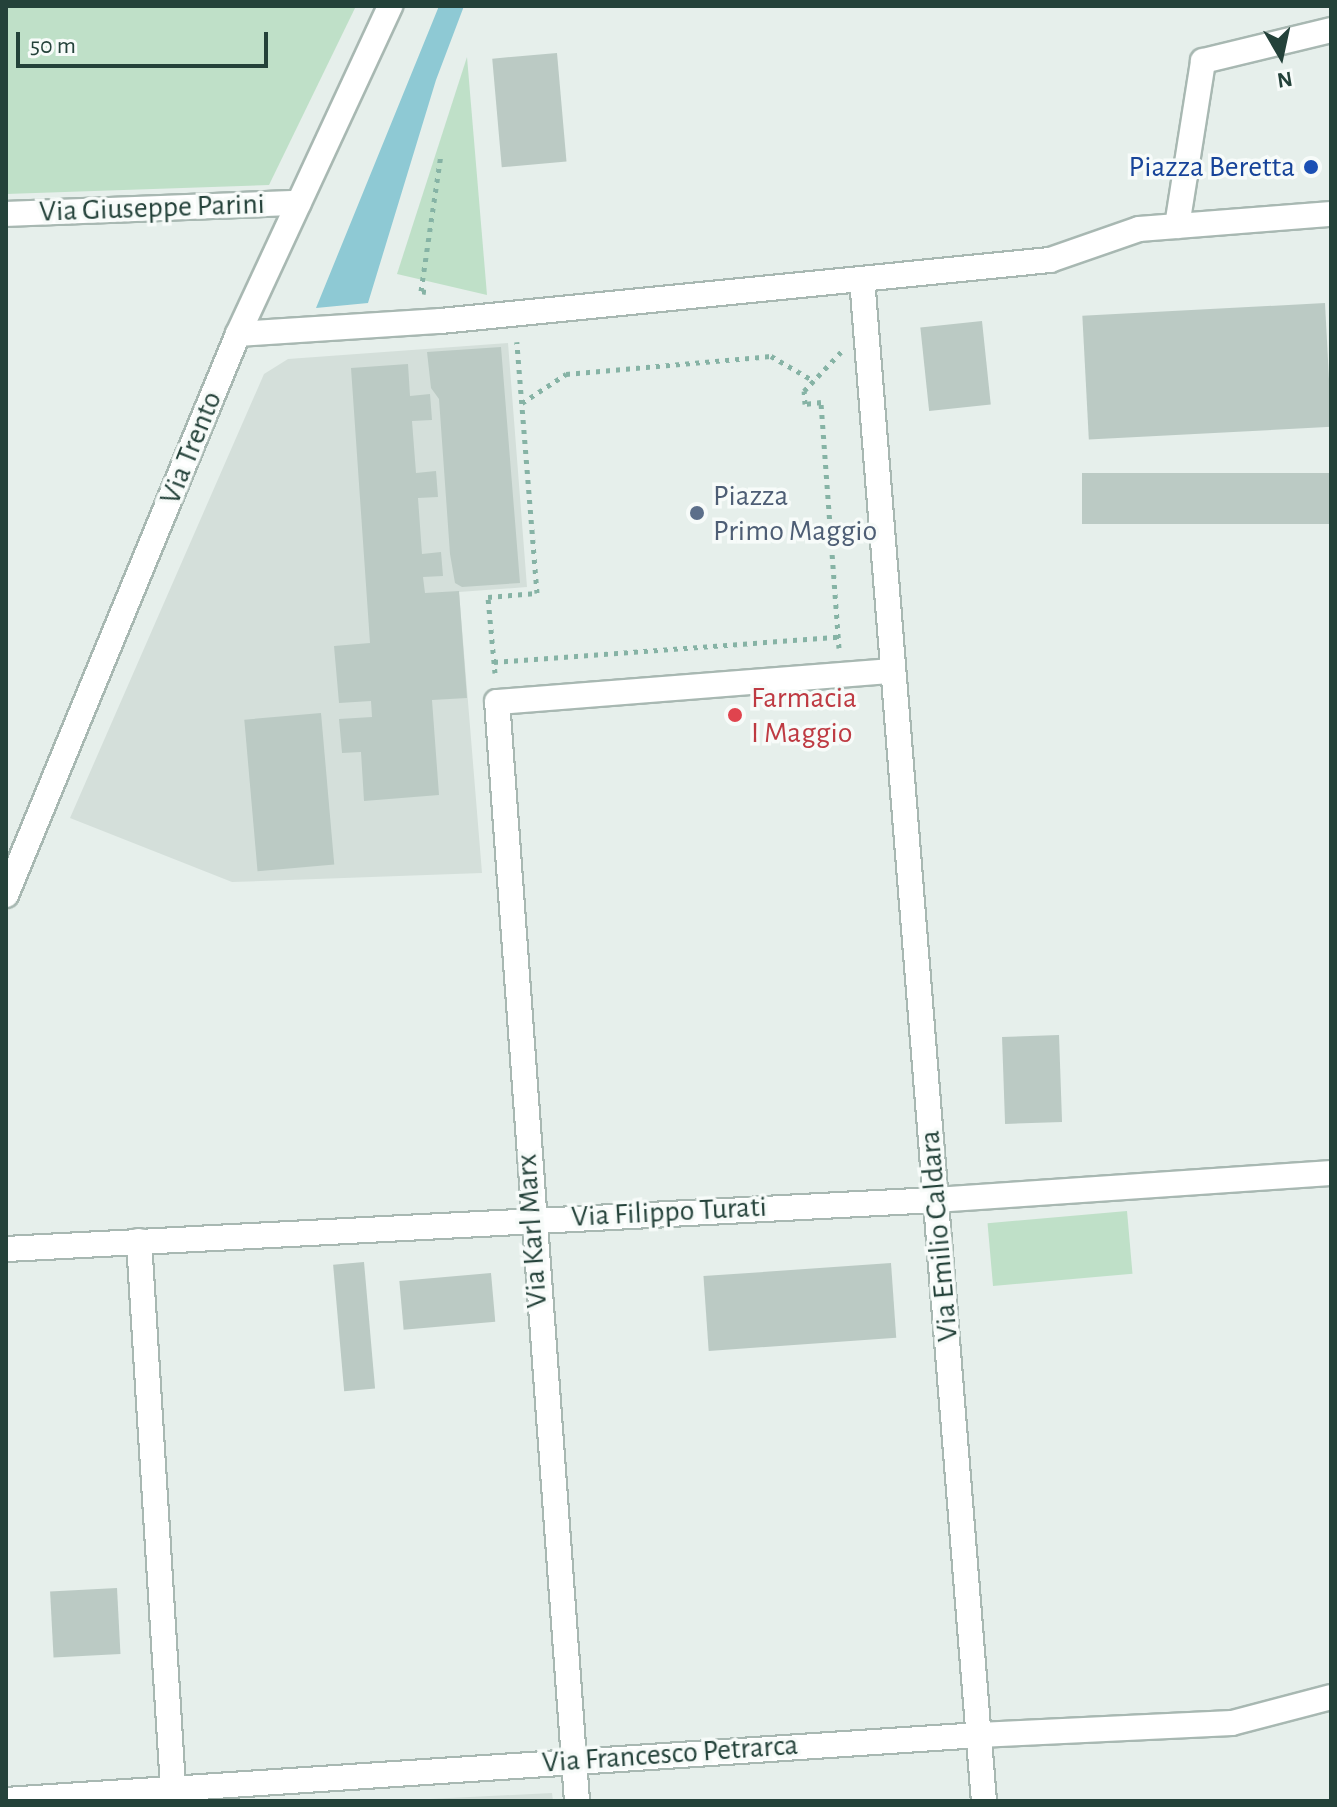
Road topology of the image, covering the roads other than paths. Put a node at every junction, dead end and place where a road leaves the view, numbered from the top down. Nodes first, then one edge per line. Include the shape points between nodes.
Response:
1 (390, 6) edge
2 (1331, 30) edge
3 (299, 203) junction
4 (6, 214) edge
5 (1331, 214) edge
6 (1177, 226) junction
7 (862, 279) junction
8 (238, 334) junction
9 (893, 671) junction
10 (14, 856) edge
11 (6, 895) edge
12 (1331, 1173) edge
13 (936, 1200) junction
14 (531, 1219) junction
15 (139, 1241) junction
16 (6, 1249) edge
17 (1331, 1697) edge
18 (979, 1735) junction
19 (573, 1760) junction
20 (173, 1788) junction
21 (6, 1800) edge
22 (577, 1801) edge
23 (984, 1801) edge

1 - 3 street, Via Trento
2 - 6 street via 1203,61
3 - 4 street, Via Giuseppe Parini
3 - 8 street, Via Trento
5 - 6 street
6 - 7 street via 1139,229 1050,260
7 - 8 street via 441,321
7 - 9 street
8 - 10 street, Via Trento
9 - 13 street, Via Emilio Caldara
9 - 14 street, Via Karl Marx via 497,702
10 - 11 street, Via Trento
12 - 13 street, Via Filippo Turati
13 - 14 street, Via Filippo Turati
13 - 18 street, Via Emilio Caldara
14 - 15 street, Via Filippo Turati
14 - 19 street, Via Karl Marx
15 - 16 street, Via Filippo Turati
15 - 20 street
17 - 18 street, Via Francesco Petrarca via 1232,1723
18 - 19 street, Via Francesco Petrarca
18 - 23 street, Via Emilio Caldara
19 - 20 street, Via Francesco Petrarca
19 - 22 street, Via Karl Marx
20 - 21 street, Via Francesco Petrarca

